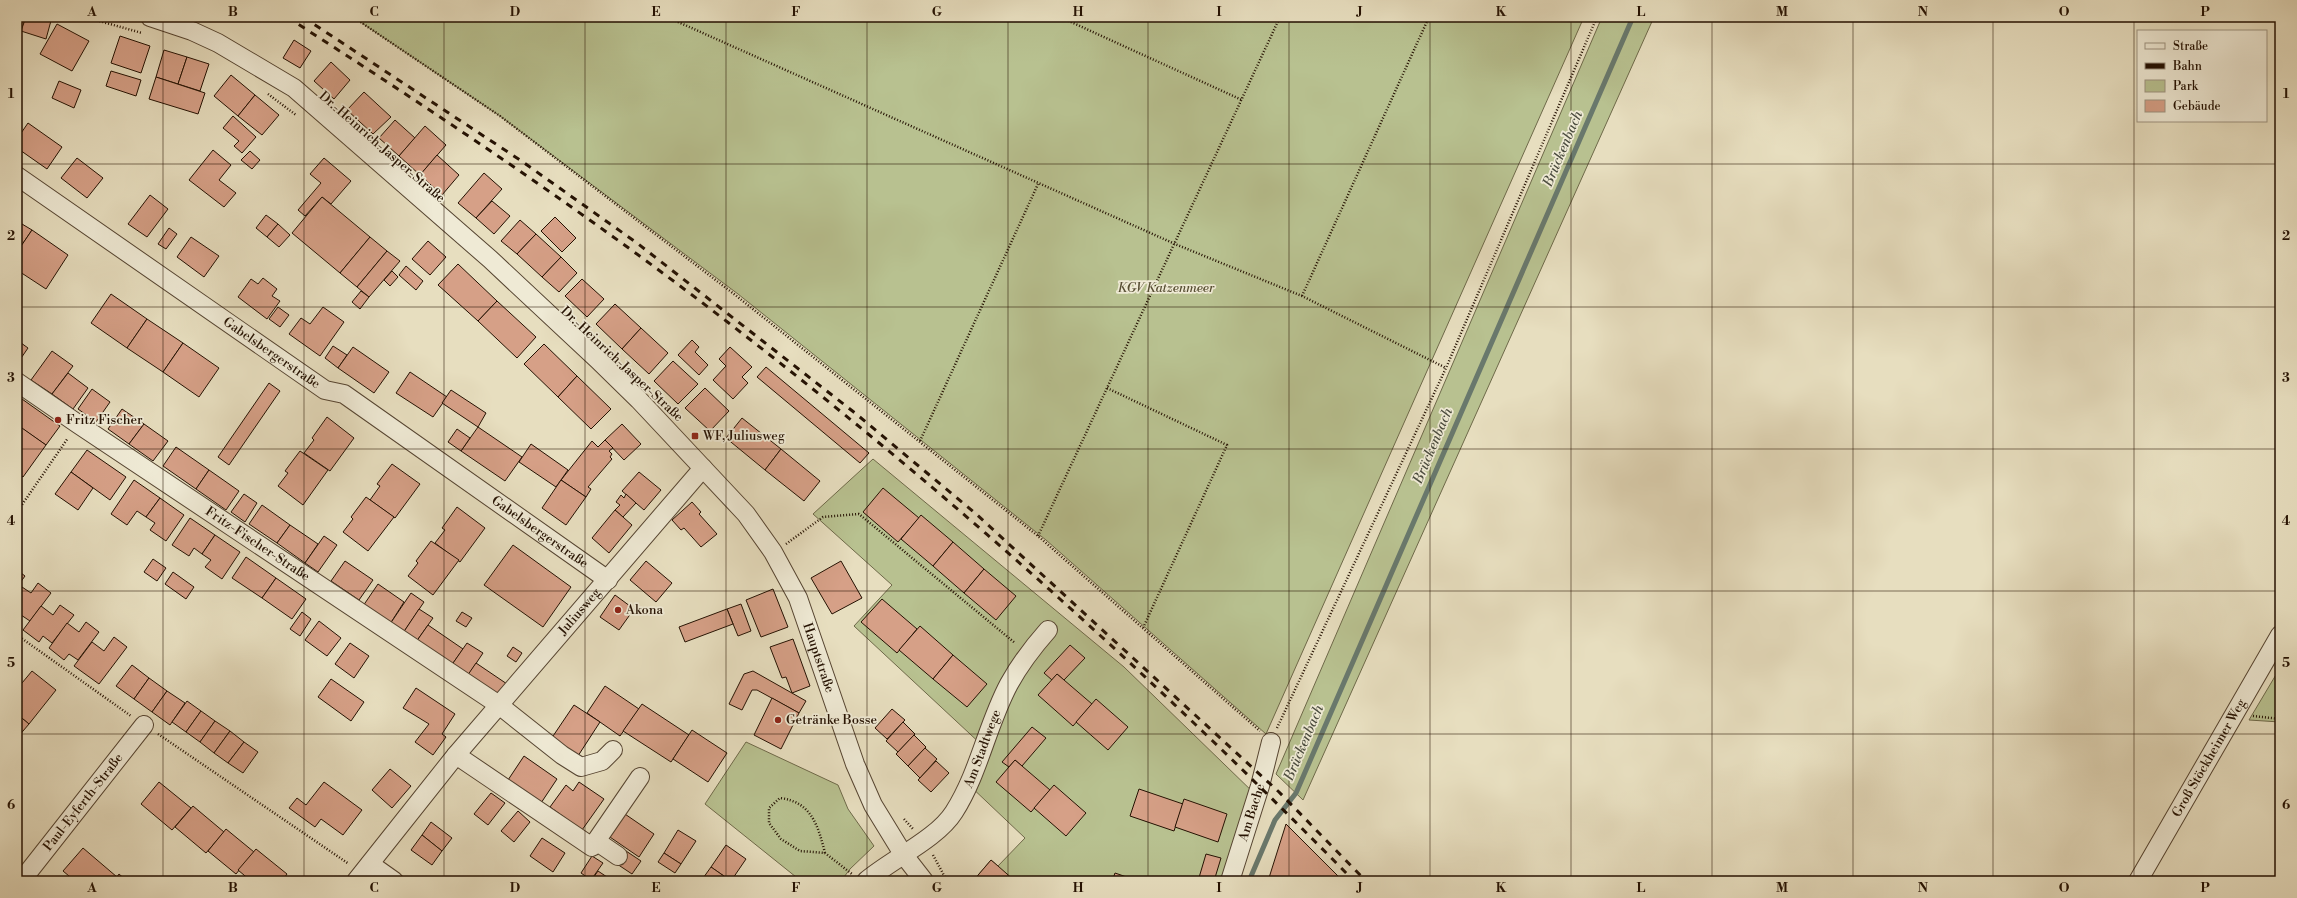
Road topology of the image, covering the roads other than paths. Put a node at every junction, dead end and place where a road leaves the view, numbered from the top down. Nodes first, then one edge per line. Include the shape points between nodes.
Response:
1 (150, 17) edge
2 (17, 176) edge
3 (17, 382) edge
4 (703, 468) junction
5 (608, 580) junction
6 (1048, 630) dead end
7 (2280, 635) edge
8 (499, 705) junction
9 (144, 725) road end
10 (1270, 742) road end
11 (613, 750) dead end
12 (456, 755) junction
13 (640, 777) dead end
14 (596, 841) junction
15 (903, 854) junction
16 (618, 856) dead end
17 (363, 873) edge
18 (21, 879) edge
19 (860, 879) edge
20 (394, 881) edge
21 (924, 881) edge
22 (1230, 881) edge
23 (2138, 881) edge

1 - 4 street, Dr.-Heinrich-Jasper-Straße via 218,43 294,88 490,259 587,349
2 - 5 street, Gabelsbergerstraße via 324,390 344,394
3 - 8 street, Fritz-Fischer-Straße
4 - 5 street, Juliusweg
4 - 15 street, Hauptstraße via 746,514 783,546 798,598 865,789
5 - 8 street, Juliusweg
6 - 15 street, Am Stadtwege via 1028,653 1008,685 954,812 946,823
7 - 23 street, Groß Stöckheimer Weg
8 - 11 street, Fritz-Fischer-Straße via 581,767 602,760
8 - 12 street, Juliusweg
9 - 18 street, Paul-Eyferth-Straße
10 - 22 street, Am Bache via 1260,786
12 - 14 street via 592,848
12 - 17 street, Juliusweg
13 - 14 street
14 - 16 street
15 - 19 street, Am Stadtwege
15 - 21 street, Hauptstraße
17 - 20 street

